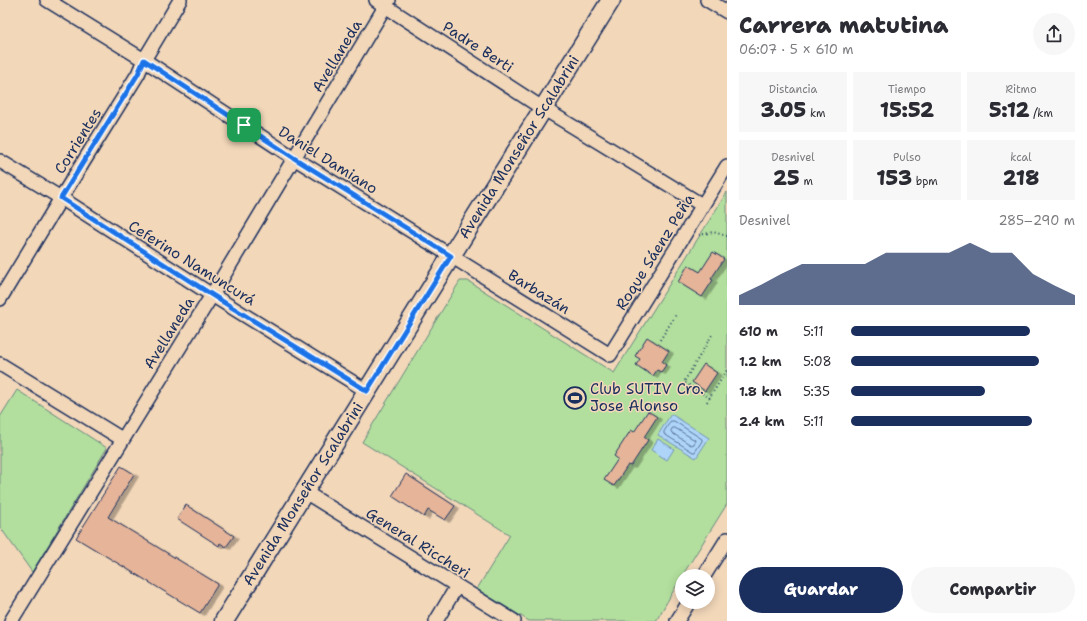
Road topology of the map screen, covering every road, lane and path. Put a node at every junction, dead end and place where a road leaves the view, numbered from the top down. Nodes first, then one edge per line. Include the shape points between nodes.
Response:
1 (47, 0) edge
2 (180, 0) edge
3 (611, 0) edge
4 (707, 0) edge
5 (384, 2) edge
6 (727, 12) edge
7 (144, 60) junction
8 (543, 108) junction
9 (294, 158) junction
10 (0, 161) edge
11 (727, 166) edge
12 (61, 198) junction
13 (702, 205) junction
14 (727, 236) edge
15 (682, 237) junction
16 (451, 256) junction
17 (212, 295) junction
18 (0, 298) edge
19 (677, 313) dead end
20 (712, 335) dead end
21 (660, 340) dead end
22 (610, 355) joint
23 (0, 364) edge
24 (727, 370) edge
25 (367, 391) junction
26 (710, 398) junction
27 (708, 402) dead end
28 (122, 439) junction
29 (305, 492) junction
30 (727, 539) edge
31 (708, 569) edge
32 (457, 586) junction
33 (685, 609) edge
34 (11, 621) edge
35 (224, 621) edge
36 (436, 621) edge
37 (514, 621) edge
38 (677, 621) edge

1 - 7 street, Daniel Damiano
2 - 7 street, Corrientes
3 - 8 main road, Avenida Monseñor Scalabrini
4 - 6 street
5 - 8 street, Padre Berti
5 - 9 street, Avellaneda
7 - 9 street, Daniel Damiano
7 - 12 street, Corrientes via 138,74
8 - 13 street, Padre Berti
8 - 16 main road, Avenida Monseñor Scalabrini
9 - 16 street, Daniel Damiano
9 - 17 street, Avellaneda
10 - 12 street, Ceferino Namuncurá
11 - 13 street, Roque Sáenz Peña
12 - 17 street, Ceferino Namuncurá
12 - 18 street, Corrientes
13 - 15 street, Roque Sáenz Peña
14 - 15 path via 713,232
15 - 22 street, Roque Sáenz Peña
16 - 22 street, Barbazán
16 - 25 main road, Avenida Monseñor Scalabrini
17 - 25 street, Ceferino Namuncurá
17 - 28 street, Avellaneda
19 - 21 path
20 - 26 path via 684,382
23 - 28 street
24 - 26 path
25 - 29 main road, Avenida Monseñor Scalabrini
26 - 27 path
28 - 34 street, Avellaneda
29 - 32 street, General Riccheri
29 - 35 main road, Avenida Monseñor Scalabrini
30 - 31 street
32 - 36 street
32 - 37 street, General Riccheri
33 - 38 street

